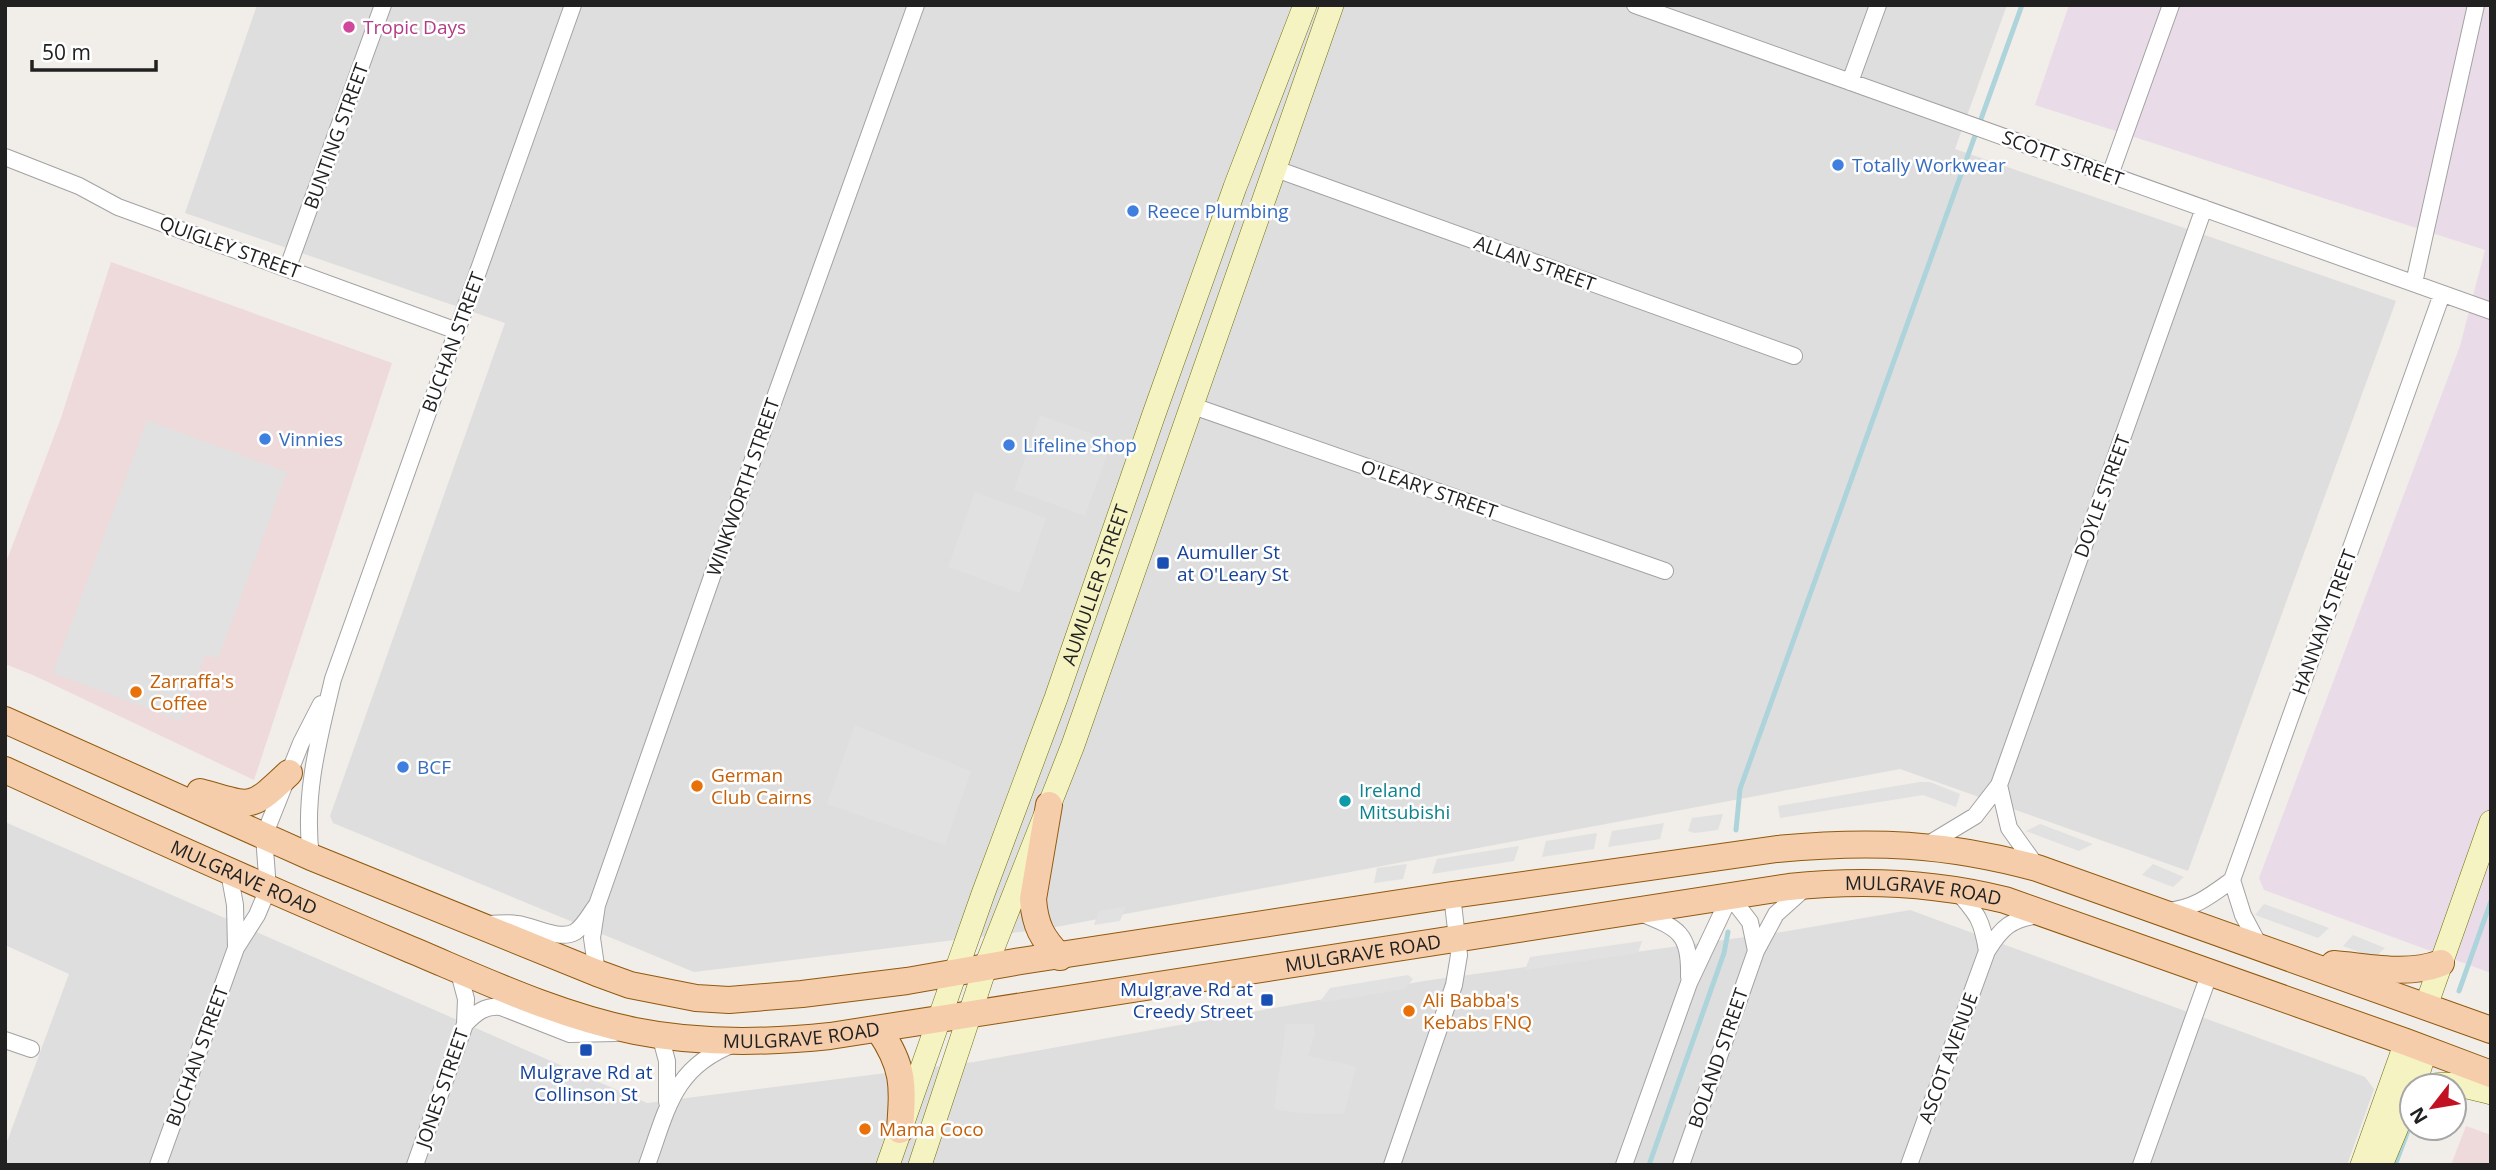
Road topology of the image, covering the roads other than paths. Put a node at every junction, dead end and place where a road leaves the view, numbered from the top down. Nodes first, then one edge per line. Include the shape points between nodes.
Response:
1 (383, 5) edge
2 (573, 5) edge
3 (916, 5) edge
4 (1305, 5) edge
5 (1332, 5) edge
6 (1636, 5) edge
7 (1878, 5) edge
8 (2171, 5) edge
9 (2476, 5) edge
10 (1850, 82) junction
11 (5, 157) edge
12 (1276, 169) junction
13 (2110, 175) junction
14 (2204, 208) junction
15 (288, 267) junction
16 (2414, 283) junction
17 (2442, 294) junction
18 (2491, 311) edge
19 (457, 331) junction
20 (1794, 356) dead end
21 (1193, 406) junction
22 (1665, 571) dead end
23 (1123, 603) junction
24 (333, 679) junction
25 (1056, 698) junction
26 (5, 720) edge
27 (107, 767) junction
28 (5, 770) edge
29 (289, 773) junction
30 (1999, 785) junction
31 (1049, 805) junction
32 (2491, 822) edge
33 (264, 836) junction
34 (1927, 845) junction
35 (310, 857) junction
36 (2037, 868) junction
37 (229, 872) junction
38 (2232, 880) junction
39 (1809, 884) junction
40 (268, 889) junction
41 (1956, 889) junction
42 (1452, 895) junction
43 (1731, 895) junction
44 (597, 905) junction
45 (1633, 910) junction
46 (2160, 912) junction
47 (2047, 914) junction
48 (476, 925) junction
49 (1457, 937) junction
50 (236, 948) junction
51 (2261, 949) junction
52 (1756, 951) junction
53 (1987, 951) junction
54 (1060, 957) junction
55 (2294, 960) junction
56 (2441, 963) junction
57 (985, 968) junction
58 (458, 969) junction
59 (2210, 972) junction
60 (597, 974) junction
61 (955, 974) junction
62 (1689, 983) junction
63 (2426, 1006) junction
64 (968, 1016) junction
65 (939, 1020) junction
66 (465, 1024) junction
67 (879, 1030) junction
68 (2491, 1030) edge
69 (648, 1033) junction
70 (5, 1040) edge
71 (739, 1042) junction
72 (2416, 1045) junction
73 (31, 1049) dead end
74 (2415, 1072) edge
75 (2491, 1074) edge
76 (2468, 1087) edge
77 (2491, 1093) edge
78 (666, 1112) junction
79 (2398, 1128) edge
80 (900, 1130) junction
81 (158, 1165) edge
82 (415, 1165) edge
83 (647, 1165) edge
84 (888, 1165) edge
85 (920, 1165) edge
86 (1392, 1165) edge
87 (1624, 1165) edge
88 (1681, 1165) edge
89 (1909, 1165) edge
90 (2141, 1165) edge
91 (2362, 1165) edge
92 (2381, 1165) edge

1 - 15 street, BUNTING STREET
2 - 19 street, BUCHAN STREET
3 - 44 street, WINKWORTH STREET
4 - 25 main road, AUMULLER STREET via 1235,187
5 - 12 main road, AUMULLER STREET
6 - 10 street, SCOTT STREET
7 - 10 street
8 - 13 street
9 - 16 street
10 - 13 street, SCOTT STREET
11 - 15 street, QUIGLEY STREET via 118,206
12 - 20 street, ALLAN STREET
12 - 21 main road, AUMULLER STREET
13 - 14 street, SCOTT STREET
14 - 16 street, SCOTT STREET
14 - 30 street, DOYLE STREET
15 - 19 street, QUIGLEY STREET
16 - 17 street, SCOTT STREET
17 - 18 street, SCOTT STREET
17 - 38 street, HANNAM STREET
19 - 24 street, BUCHAN STREET
21 - 22 street, O'LEARY STREET
21 - 23 main road, AUMULLER STREET
23 - 25 main road via 1095,650 1077,696 1071,702
23 - 31 main road, AUMULLER STREET
24 - 29 street, BUCHAN STREET
24 - 35 street, BUCHAN STREET via 310,781
25 - 61 main road, AUMULLER STREET
26 - 27 main road, MULGRAVE ROAD
27 - 29 main road via 239,804 263,797
27 - 33 main road, MULGRAVE ROAD
28 - 37 main road, MULGRAVE ROAD
29 - 33 street, BUCHAN STREET
30 - 34 street, DOYLE STREET via 1975,816
30 - 36 street via 2009,828
31 - 54 main road via 1033,899 1043,938
31 - 57 main road, AUMULLER STREET
32 - 56 main road
33 - 35 main road, MULGRAVE ROAD
33 - 40 street, BUCHAN STREET
34 - 36 main road, MULGRAVE ROAD
34 - 42 main road, MULGRAVE ROAD via 1827,844 1777,849
35 - 48 main road, MULGRAVE ROAD
36 - 46 main road, MULGRAVE ROAD
37 - 40 main road, MULGRAVE ROAD
37 - 50 street, BUCHAN STREET
38 - 46 street via 2209,899
38 - 51 street
39 - 41 main road, MULGRAVE ROAD via 1887,882
39 - 43 main road, MULGRAVE ROAD
39 - 52 street, BOLAND STREET via 1776,915
40 - 50 street, BUCHAN STREET
40 - 58 main road, MULGRAVE ROAD
41 - 47 main road, MULGRAVE ROAD
41 - 53 street via 1978,914
42 - 49 street
42 - 54 main road, MULGRAVE ROAD
43 - 45 main road, MULGRAVE ROAD
43 - 52 street via 1750,922
43 - 62 street
44 - 48 street via 572,934 512,923
44 - 60 street, WINKWORTH STREET via 593,938
45 - 49 main road, MULGRAVE ROAD
45 - 62 street via 1668,926 1683,939 1689,953
46 - 51 main road, MULGRAVE ROAD
47 - 53 street, ASCOT AVENUE via 2009,924
47 - 59 main road, MULGRAVE ROAD
48 - 60 main road, MULGRAVE ROAD
49 - 64 main road, MULGRAVE ROAD
49 - 86 street via 1454,985
50 - 81 street, BUCHAN STREET
51 - 55 main road, MULGRAVE ROAD
52 - 88 street, BOLAND STREET
53 - 89 street, ASCOT AVENUE
54 - 57 main road, MULGRAVE ROAD
55 - 56 main road via 2407,970
55 - 63 main road, MULGRAVE ROAD
56 - 63 main road
57 - 61 main road, MULGRAVE ROAD
57 - 64 main road, AUMULLER STREET
58 - 66 street, JONES STREET via 466,999
58 - 69 main road, MULGRAVE ROAD via 535,1001
59 - 72 main road, MULGRAVE ROAD
59 - 90 street
60 - 61 main road, MULGRAVE ROAD via 666,993 730,1000
61 - 65 main road, AUMULLER STREET
62 - 87 street
63 - 68 main road, MULGRAVE ROAD
63 - 72 main road
64 - 65 main road, MULGRAVE ROAD
64 - 85 main road, AUMULLER STREET
65 - 67 main road, MULGRAVE ROAD
65 - 80 main road, AUMULLER STREET
66 - 69 street via 492,1006 570,1034
66 - 82 street, JONES STREET
67 - 71 main road, MULGRAVE ROAD
67 - 80 main road via 895,1055 901,1078
69 - 71 main road, MULGRAVE ROAD
69 - 78 street via 667,1060
70 - 73 street
71 - 78 street via 699,1062 685,1075
72 - 74 main road
72 - 75 main road, MULGRAVE ROAD
72 - 91 main road
76 - 77 main road
78 - 83 street
79 - 92 main road
80 - 84 main road, AUMULLER STREET

